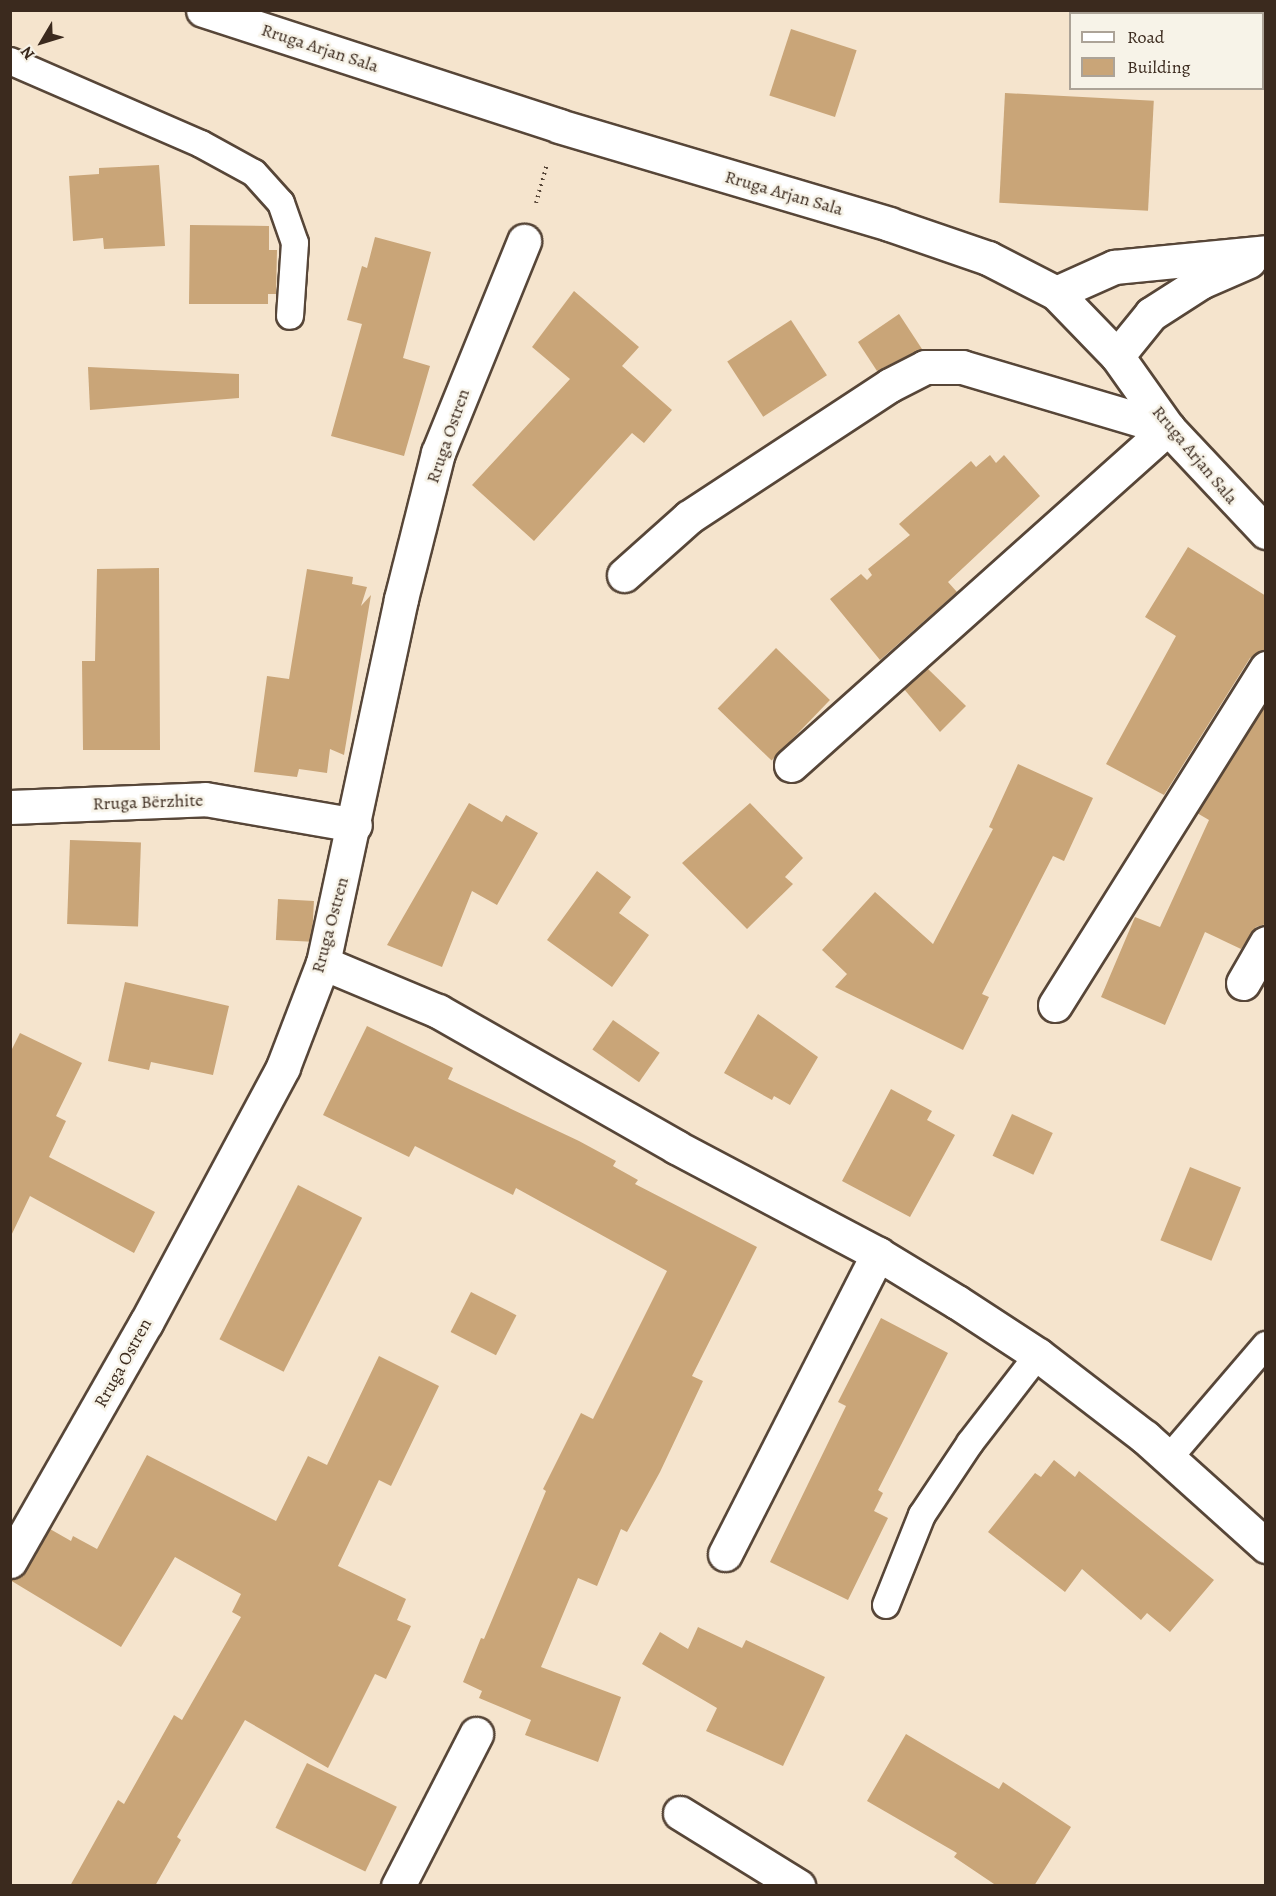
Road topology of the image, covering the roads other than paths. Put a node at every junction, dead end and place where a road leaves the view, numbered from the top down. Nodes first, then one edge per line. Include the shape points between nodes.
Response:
1 (203, 10) edge
2 (10, 62) edge
3 (524, 241) road end
4 (1266, 253) edge
5 (1056, 293) junction
6 (290, 316) dead end
7 (1117, 356) junction
8 (1168, 428) junction
9 (1266, 532) edge
10 (624, 575) dead end
11 (1266, 668) edge
12 (791, 765) dead end
13 (10, 807) edge
14 (355, 825) junction
15 (1266, 943) edge
16 (323, 963) junction
17 (1243, 983) dead end
18 (1055, 1005) dead end
19 (878, 1254) junction
20 (1266, 1345) edge
21 (1038, 1354) junction
22 (1169, 1458) junction
23 (1266, 1546) edge
24 (725, 1554) dead end
25 (10, 1561) edge
26 (886, 1605) dead end
27 (476, 1734) dead end
28 (680, 1813) dead end
29 (398, 1886) edge
30 (798, 1886) edge

1 - 5 street, Rruga Arjan Sala via 559,126 889,224 988,258
2 - 6 lane via 201,144 255,173 281,203 295,243
3 - 14 street, Rruga Ostren via 438,453 401,598
4 - 5 street via 1114,267
4 - 7 street via 1201,282 1151,314
5 - 7 street, Rruga Arjan Sala
7 - 8 street, Rruga Arjan Sala
8 - 9 street, Rruga Arjan Sala
8 - 10 street via 962,367 925,367 890,385 688,518
8 - 12 street
11 - 18 street
13 - 14 street, Rruga Bërzhite via 205,799
14 - 16 street, Rruga Ostren
15 - 17 street
16 - 19 street via 438,1011 676,1147
16 - 25 street, Rruga Ostren via 283,1067 146,1323
19 - 21 street
19 - 24 street
20 - 22 lane
21 - 22 street
21 - 26 lane via 970,1443 922,1515
22 - 23 street
27 - 29 street
28 - 30 street

